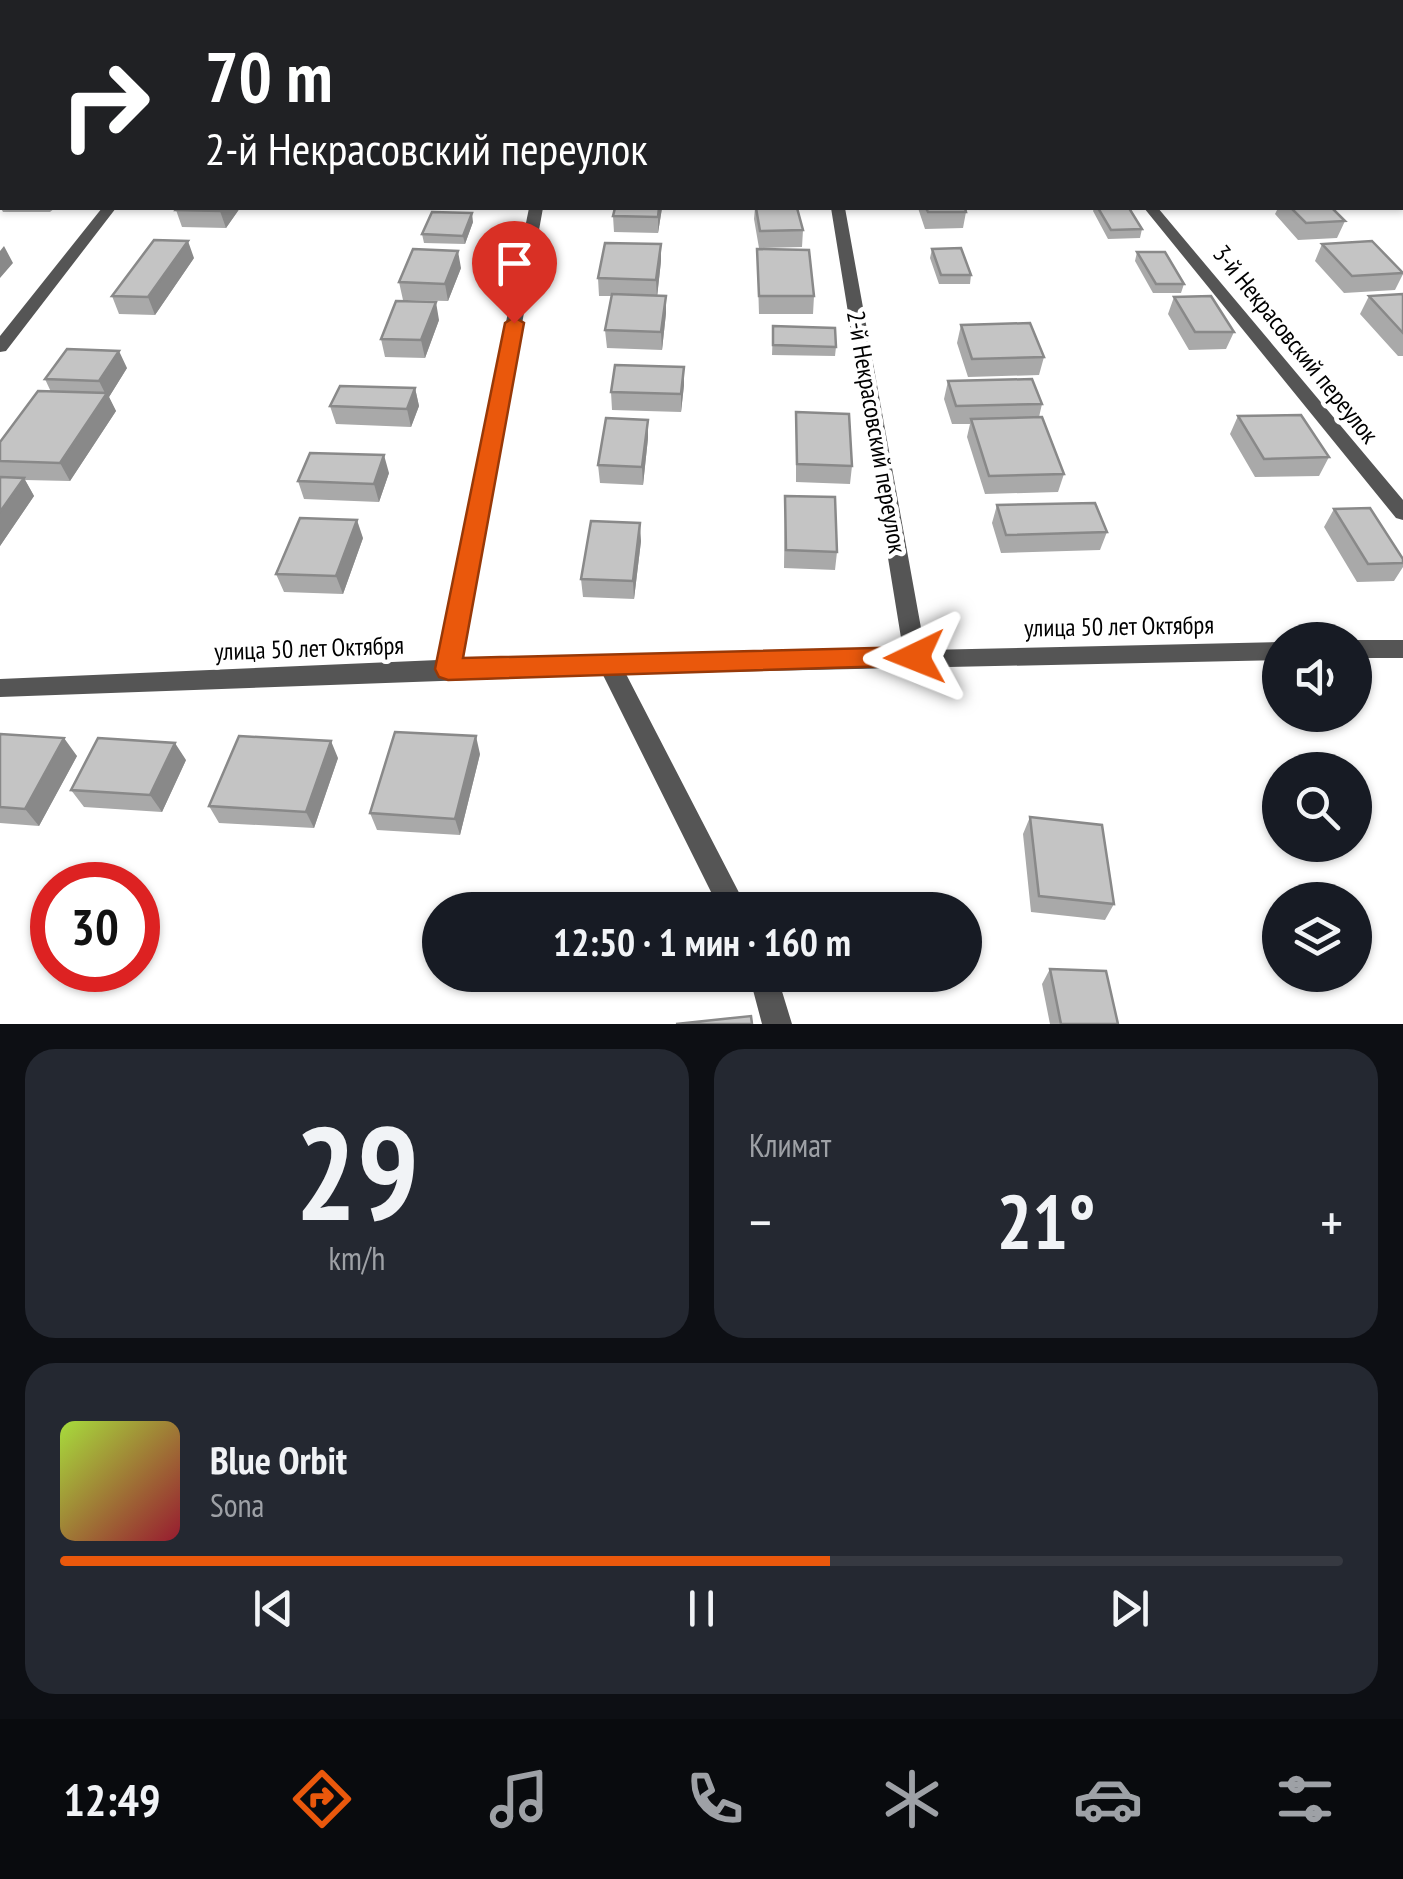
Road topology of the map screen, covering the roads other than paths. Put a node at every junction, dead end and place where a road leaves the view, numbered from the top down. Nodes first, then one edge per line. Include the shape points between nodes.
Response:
1 (107, 210) edge
2 (536, 210) edge
3 (838, 210) edge
4 (1153, 210) edge
5 (0, 347) edge
6 (1403, 513) edge
7 (1403, 649) edge
8 (1372, 650) edge
9 (1262, 651) edge
10 (915, 657) junction
11 (610, 666) junction
12 (448, 669) junction
13 (0, 688) edge
14 (725, 892) edge
15 (768, 992) edge
16 (778, 1024) edge

1 - 5 street
2 - 12 street
3 - 10 street, 2-й Некрасовский переулок
4 - 6 street, 3-й Некрасовский переулок
7 - 8 street
9 - 10 street, улица 50 лет Октября
10 - 11 street, улица 50 лет Октября
11 - 12 street, улица 50 лет Октября
11 - 14 street
12 - 13 street, улица 50 лет Октября
15 - 16 street

